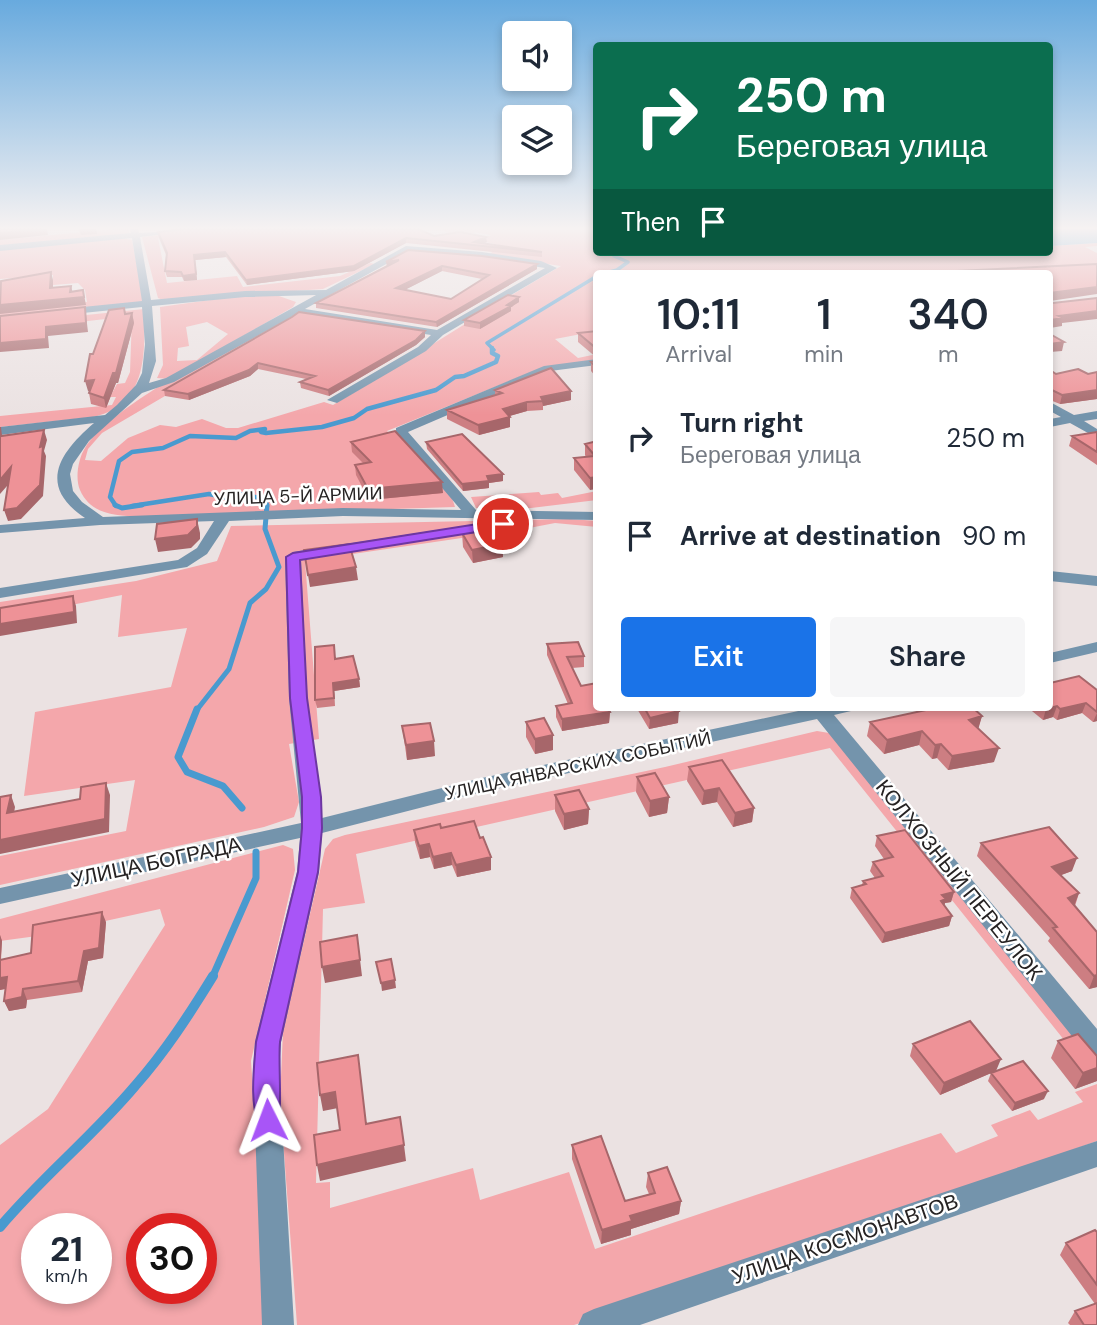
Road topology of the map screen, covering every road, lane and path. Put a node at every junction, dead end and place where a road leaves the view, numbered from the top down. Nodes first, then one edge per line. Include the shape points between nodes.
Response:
1 (145, 291) edge
2 (513, 291) edge
3 (326, 292) joint
4 (147, 303) junction
5 (293, 310) junction
6 (53, 313) edge
7 (439, 334) junction
8 (593, 362) edge
9 (139, 390) junction
10 (333, 400) dead end
11 (1053, 407) edge
12 (1097, 415) edge
13 (106, 418) junction
14 (1072, 419) junction
15 (1053, 422) edge
16 (0, 431) edge
17 (1097, 434) edge
18 (593, 505) edge
19 (548, 513) junction
20 (472, 514) junction
21 (593, 516) edge
22 (223, 518) junction
23 (100, 521) junction
24 (503, 524) edge
25 (0, 529) edge
26 (1053, 576) edge
27 (1097, 582) edge
28 (0, 593) edge
29 (1097, 647) edge
30 (1053, 657) edge
31 (827, 711) edge
32 (822, 712) junction
33 (312, 828) junction
34 (0, 896) edge
35 (1097, 1048) edge
36 (1097, 1154) edge
37 (278, 1325) edge
38 (594, 1325) edge

1 - 4 street
2 - 7 street
3 - 4 street
3 - 5 street
4 - 6 street
4 - 9 street via 149,372
5 - 7 street
5 - 9 street via 170,380
7 - 10 street via 422,349
8 - 20 street via 548,368 400,431
9 - 13 street
11 - 14 street
12 - 14 street
13 - 16 street
13 - 23 street via 84,435 62,472 65,492 78,508
14 - 15 street
14 - 17 street
18 - 19 street
19 - 20 street, УЛИЦА 5-Й АРМИИ
19 - 21 street, УЛИЦА 5-Й АРМИИ
20 - 22 street, УЛИЦА 5-Й АРМИИ via 343,512
22 - 23 street, УЛИЦА 5-Й АРМИИ
22 - 28 street via 206,550 182,564
23 - 25 street, УЛИЦА 5-Й АРМИИ
24 - 33 street via 293,557 298,698
26 - 27 street
29 - 30 street
31 - 32 street, УЛИЦА ЯНВАРСКИХ СОБЫТИЙ
32 - 33 street, УЛИЦА ЯНВАРСКИХ СОБЫТИЙ
32 - 35 street, КОЛХОЗНЫЙ ПЕРЕУЛОК
33 - 34 street, УЛИЦА БОГРАДА
33 - 37 street via 308,872 268,1042 266,1070
36 - 38 street, УЛИЦА КОСМОНАВТОВ

